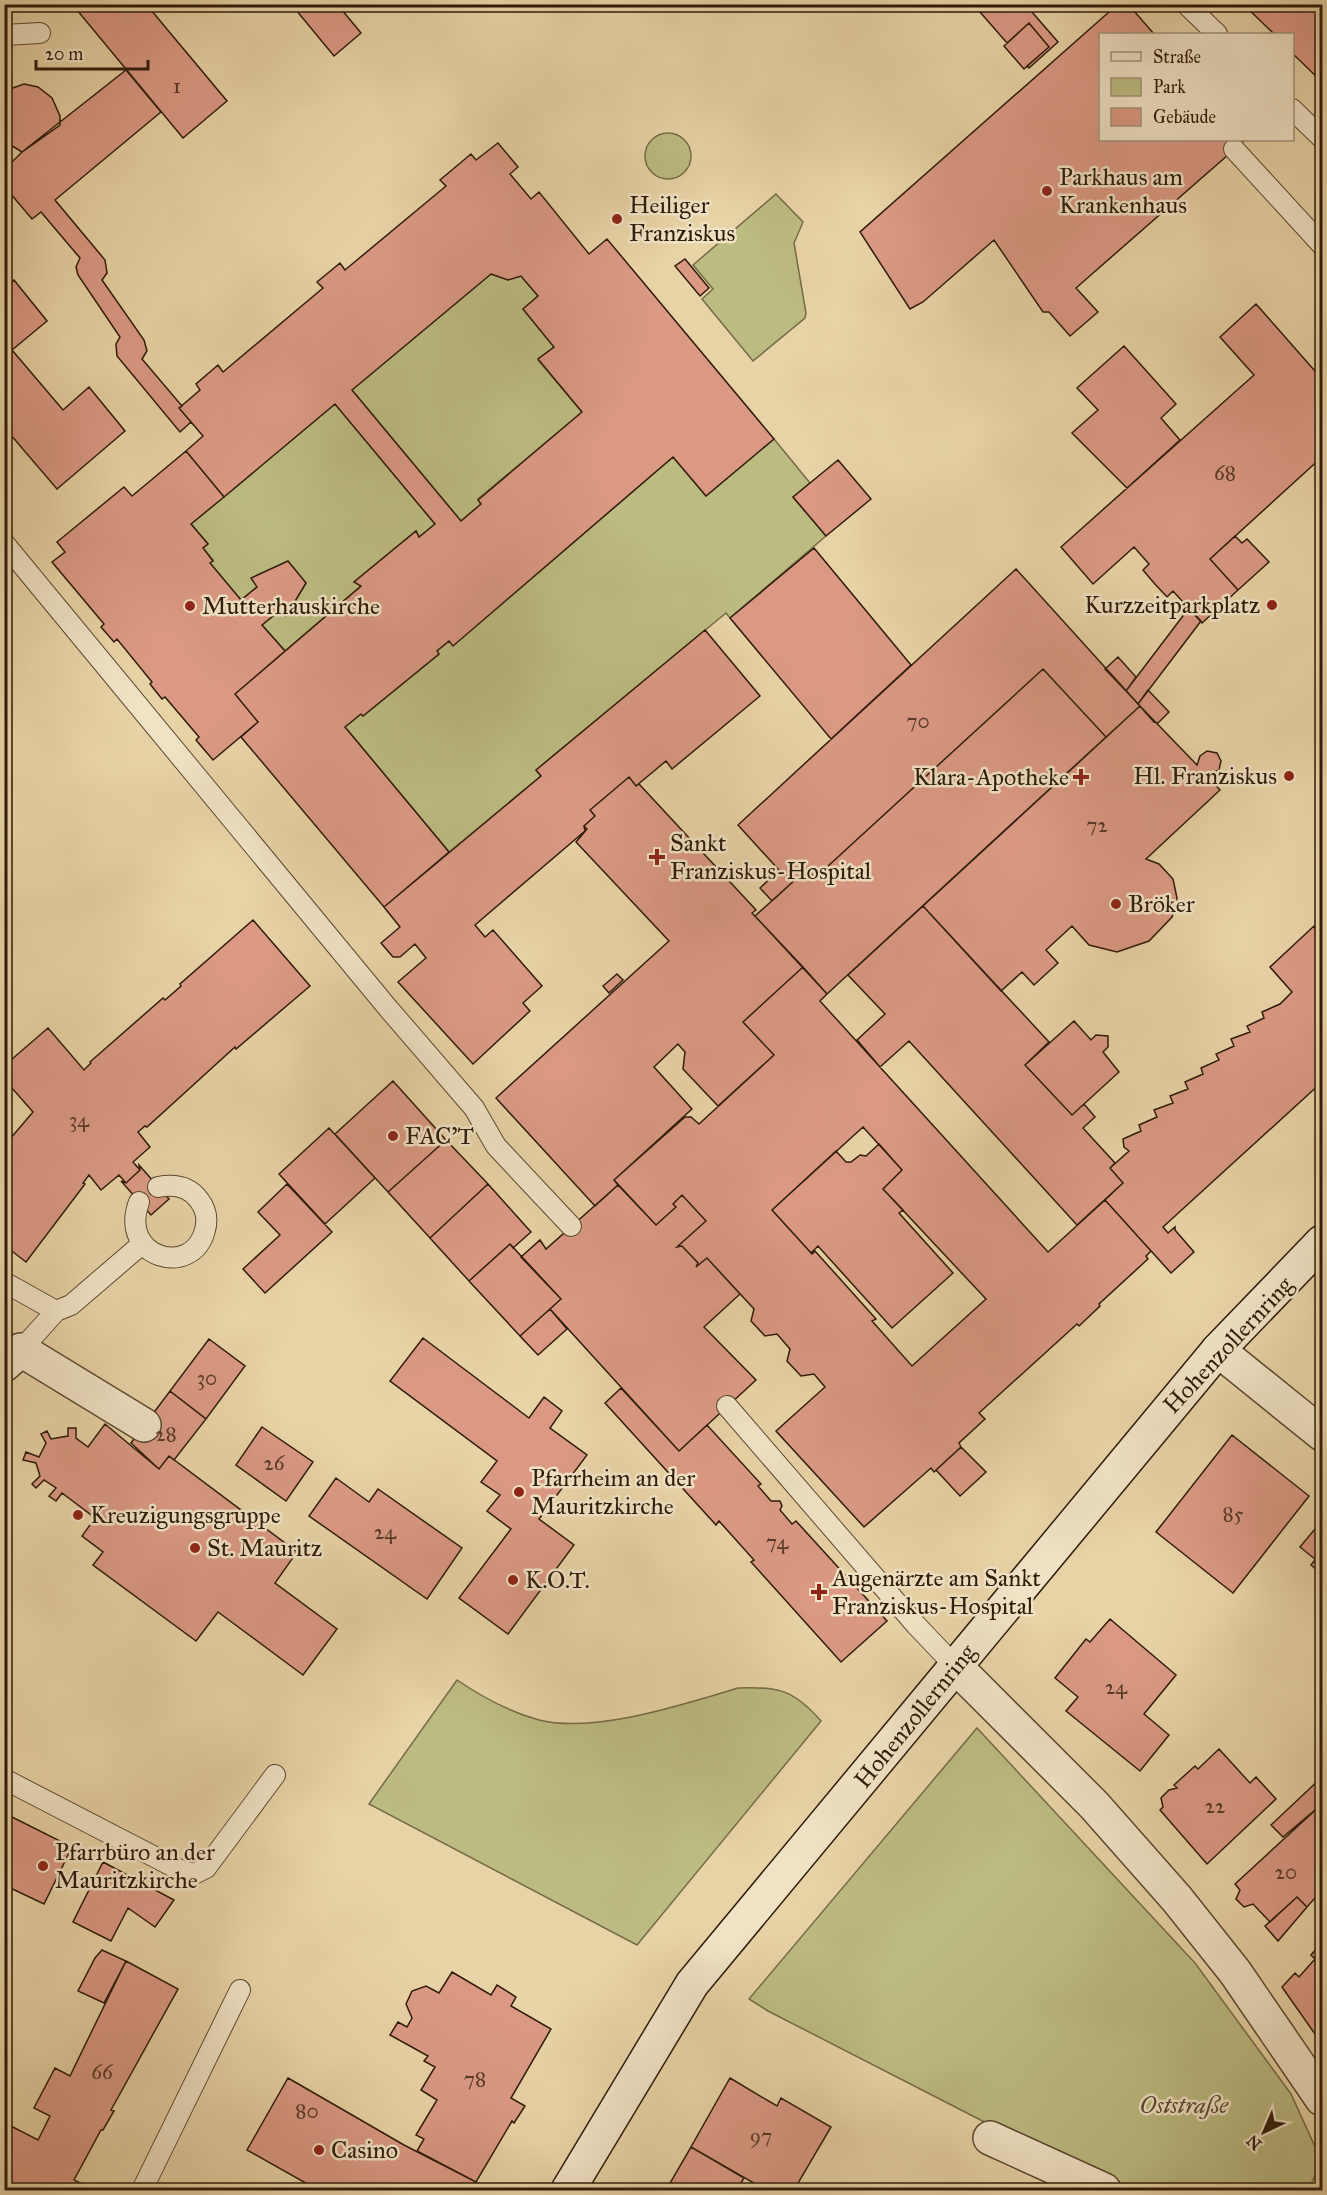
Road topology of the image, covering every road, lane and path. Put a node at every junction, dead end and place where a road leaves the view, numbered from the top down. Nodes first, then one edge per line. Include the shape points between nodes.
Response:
1 (1186, 4) edge
2 (40, 33) dead end
3 (1216, 33) edge
4 (4, 35) edge
5 (1294, 110) edge
6 (1323, 138) edge
7 (1234, 149) dead end
8 (1323, 245) edge
9 (4, 543) edge
10 (158, 1187) dead end
11 (139, 1202) dead end
12 (571, 1226) dead end
13 (1323, 1242) edge
14 (142, 1244) junction
15 (4, 1282) edge
16 (56, 1311) junction
17 (1218, 1350) junction
18 (13, 1357) edge
19 (727, 1406) dead end
20 (144, 1425) dead end
21 (1323, 1434) edge
22 (955, 1666) junction
23 (275, 1775) dead end
24 (4, 1779) edge
25 (240, 1990) dead end
26 (1323, 2098) edge
27 (990, 2138) dead end
28 (142, 2190) edge
29 (567, 2190) edge
30 (1104, 2190) edge

1 - 3 lane
2 - 4 lane
5 - 6 lane
7 - 8 lane
9 - 12 lane via 474,1108 496,1146
10 - 14 lane via 178,1186 196,1196 206,1214 204,1236 190,1252 170,1258 159,1256
11 - 14 lane via 134,1216 135,1231
13 - 17 main road, Hohenzollernring
14 - 16 lane via 71,1305
15 - 16 lane
16 - 18 lane
17 - 21 main road
17 - 22 main road, Hohenzollernring
18 - 20 main road
19 - 22 lane
22 - 26 main road via 1094,1805 1177,1899 1235,1972
22 - 29 main road, Hohenzollernring via 692,1984
23 - 24 lane via 206,1868 194,1874
25 - 28 lane
27 - 30 main road

